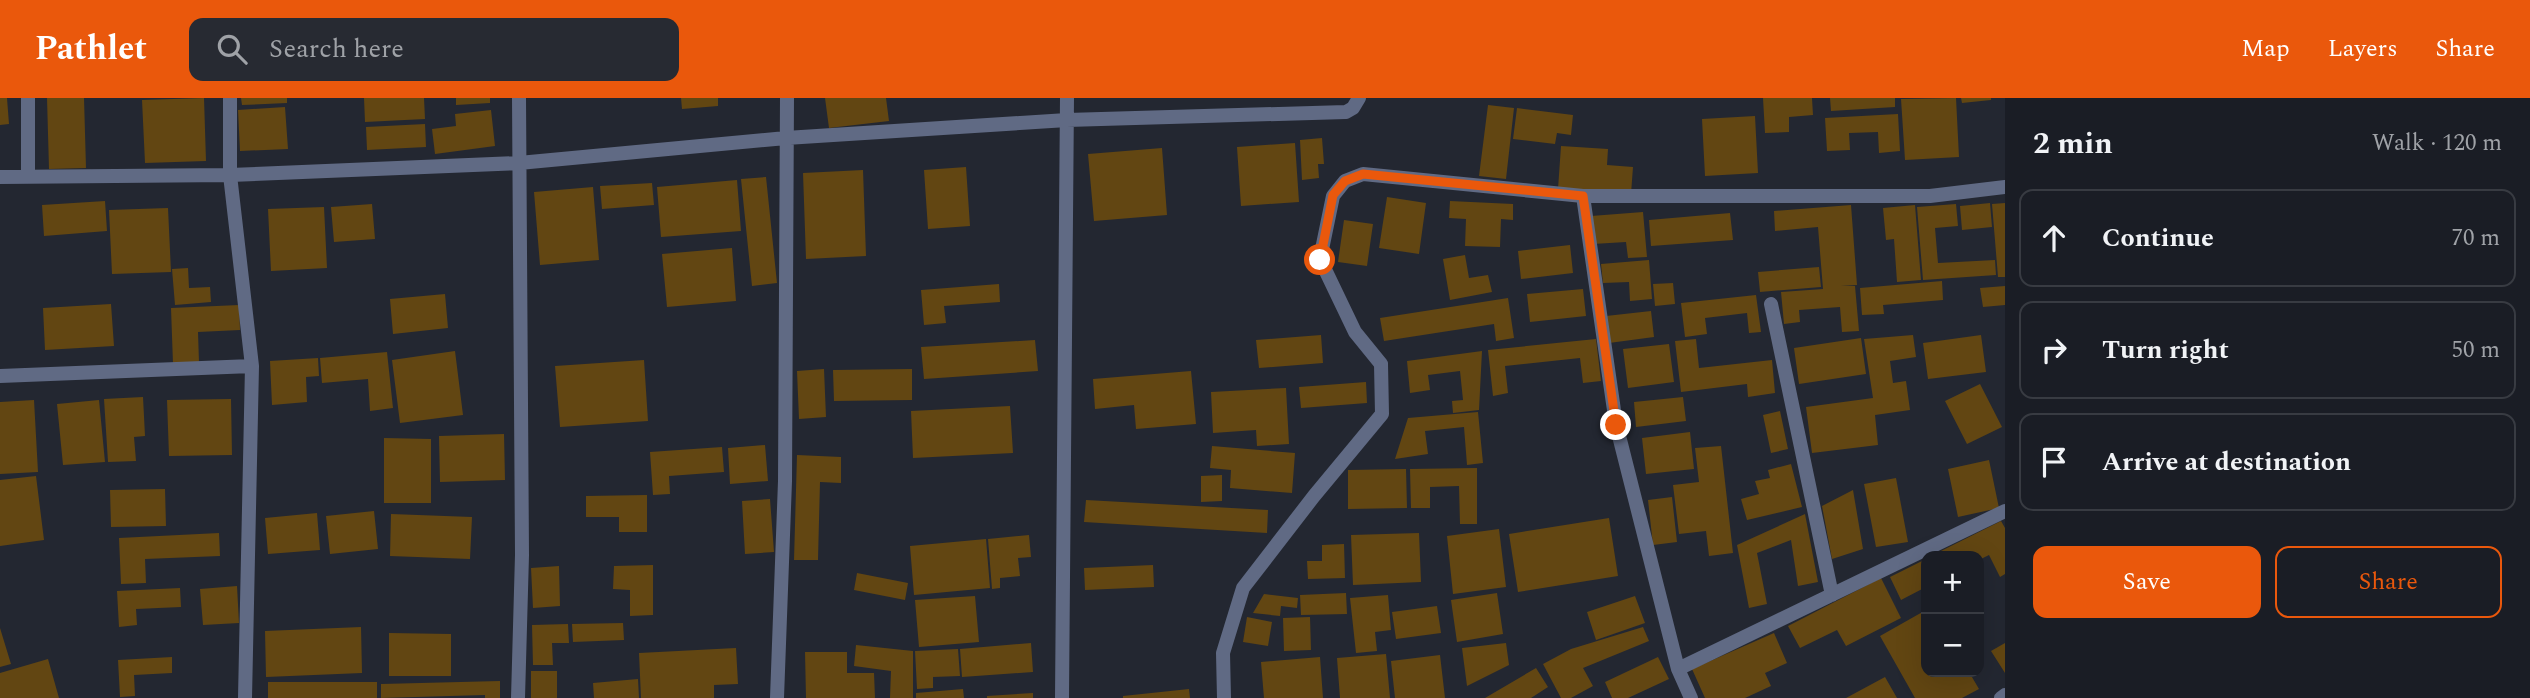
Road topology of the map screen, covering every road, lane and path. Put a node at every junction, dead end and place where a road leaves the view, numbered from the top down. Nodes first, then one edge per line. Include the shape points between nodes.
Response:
1 (28, 98) edge
2 (230, 98) edge
3 (519, 98) edge
4 (787, 98) edge
5 (1067, 98) edge
6 (1359, 98) edge
7 (1068, 120) junction
8 (786, 138) junction
9 (519, 163) junction
10 (230, 175) junction
11 (28, 176) junction
12 (0, 177) edge
13 (2005, 187) edge
14 (1583, 196) junction
15 (1771, 304) dead end
16 (252, 366) junction
17 (0, 376) edge
18 (2005, 511) edge
19 (1832, 595) junction
20 (1678, 669) junction
21 (245, 698) edge
22 (518, 698) edge
23 (777, 698) edge
24 (1062, 698) edge
25 (1224, 698) edge
26 (1691, 698) edge

1 - 11 street
2 - 10 street
3 - 9 street
4 - 8 street
5 - 7 street
6 - 7 street via 1346,111
7 - 8 street
7 - 24 street
8 - 9 street
8 - 23 street via 785,481
9 - 10 street
9 - 22 street via 522,555
10 - 11 street
10 - 16 street
11 - 12 street
13 - 14 street via 1930,196
14 - 20 street via 1616,425
14 - 25 street via 1363,174 1345,181 1333,195 1320,260 1355,332 1381,364 1382,414 1244,588 1223,653
15 - 19 street
16 - 17 street
16 - 21 street
18 - 19 street
19 - 20 street
20 - 26 street

